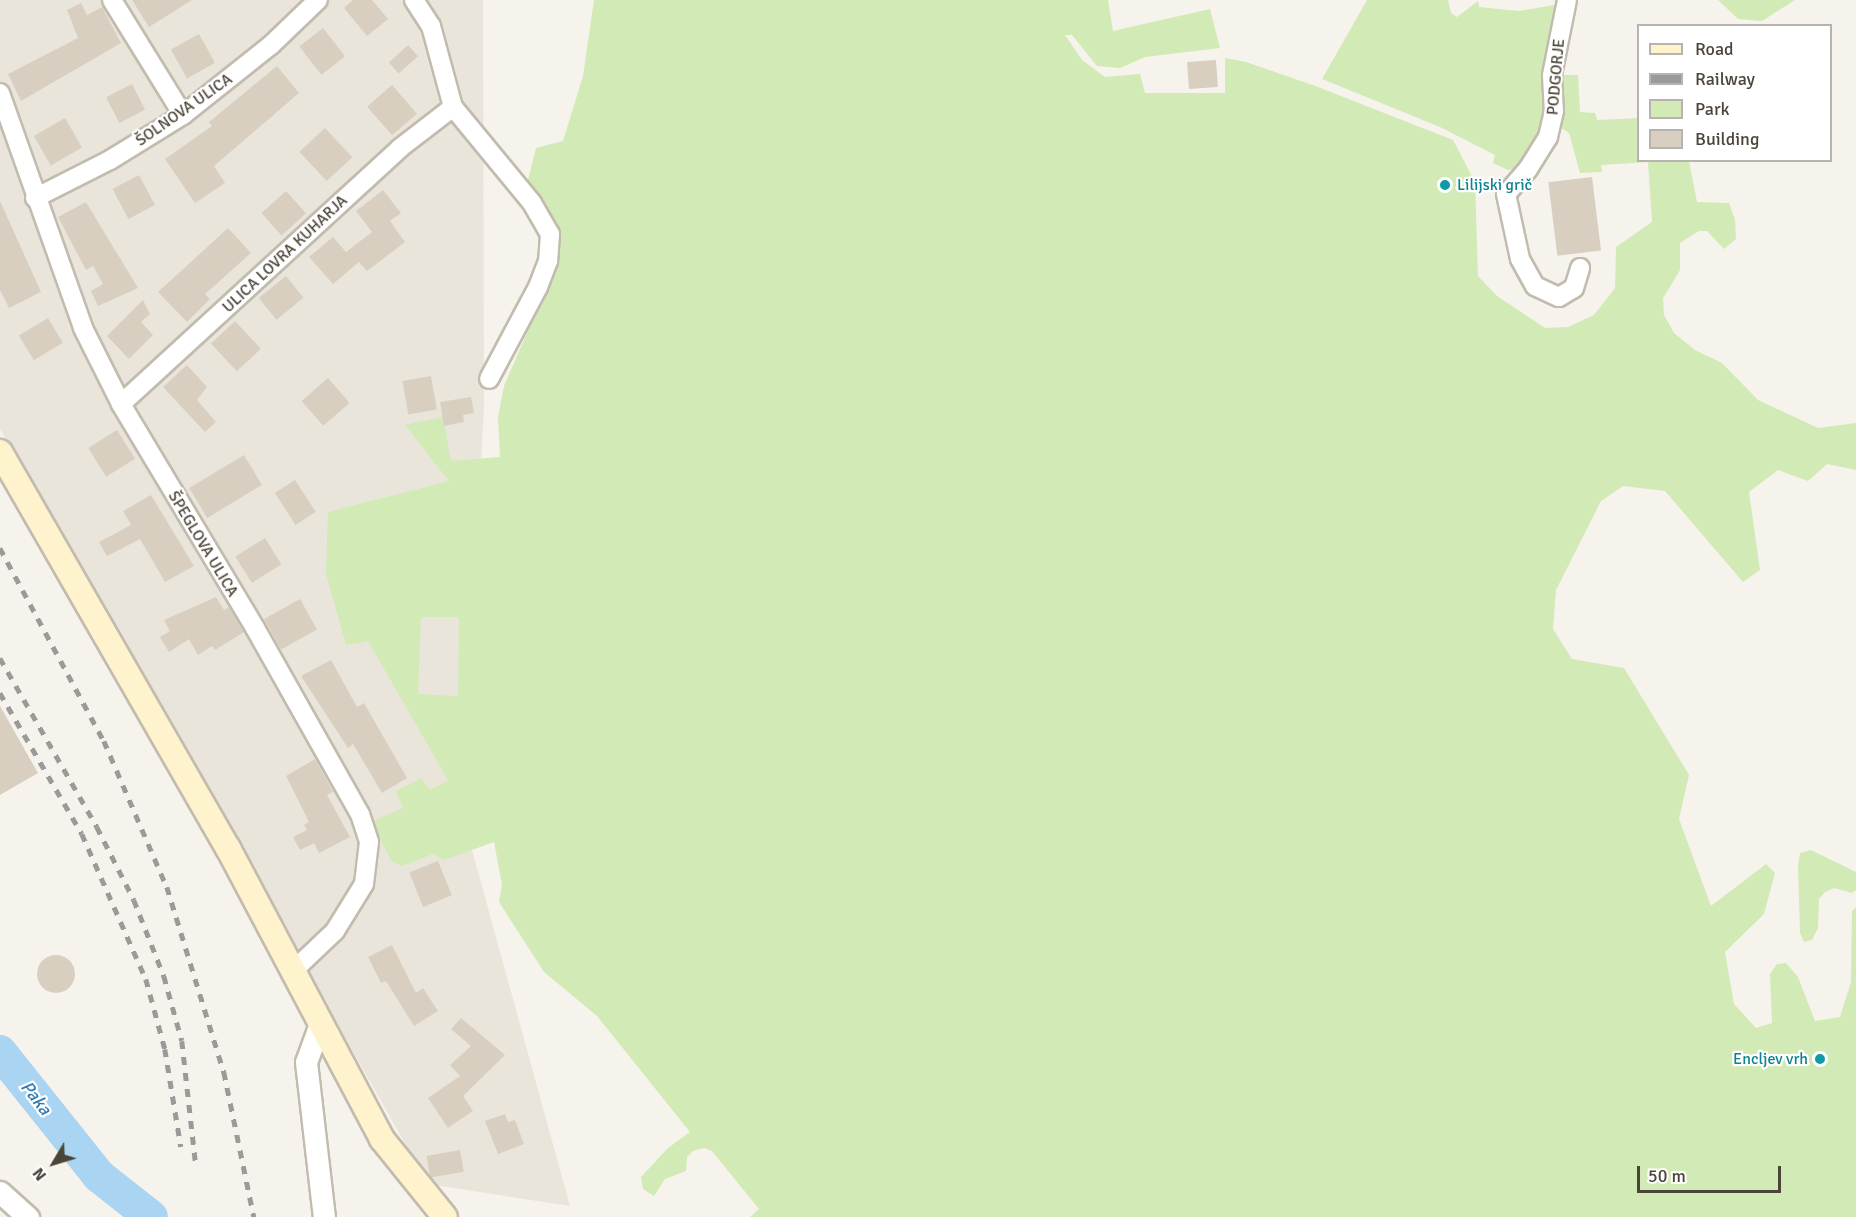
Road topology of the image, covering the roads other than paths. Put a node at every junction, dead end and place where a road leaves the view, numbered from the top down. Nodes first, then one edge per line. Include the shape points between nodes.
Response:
1 (112, 0) edge
2 (318, 0) edge
3 (414, 0) edge
4 (1567, 0) edge
5 (0, 93) edge
6 (453, 107) junction
7 (183, 115) junction
8 (35, 198) junction
9 (1580, 268) dead end
10 (489, 379) dead end
11 (121, 404) junction
12 (0, 452) edge
13 (294, 970) junction
14 (320, 1024) junction
15 (0, 1192) edge
16 (28, 1217) edge
17 (324, 1217) edge
18 (445, 1217) edge

1 - 7 street
2 - 7 street, ŠOLNOVA ULICA via 262,52
3 - 6 street via 431,26
4 - 9 street, PODGORJE via 1552,75 1554,111 1548,137 1506,194 1520,259 1535,286 1559,297 1574,288
5 - 8 street, ŠPEGLOVA ULICA
6 - 10 street via 532,203 550,234 548,261 538,287
6 - 11 street, ULICA LOVRA KUHARJA via 400,148
7 - 8 street, ŠOLNOVA ULICA via 110,160
8 - 11 street, ŠPEGLOVA ULICA via 83,328
11 - 13 street, ŠPEGLOVA ULICA via 255,628 360,814 369,842 364,884 335,931
12 - 13 main road
13 - 14 main road
14 - 17 street via 306,1062
14 - 18 main road via 382,1139
15 - 16 street

